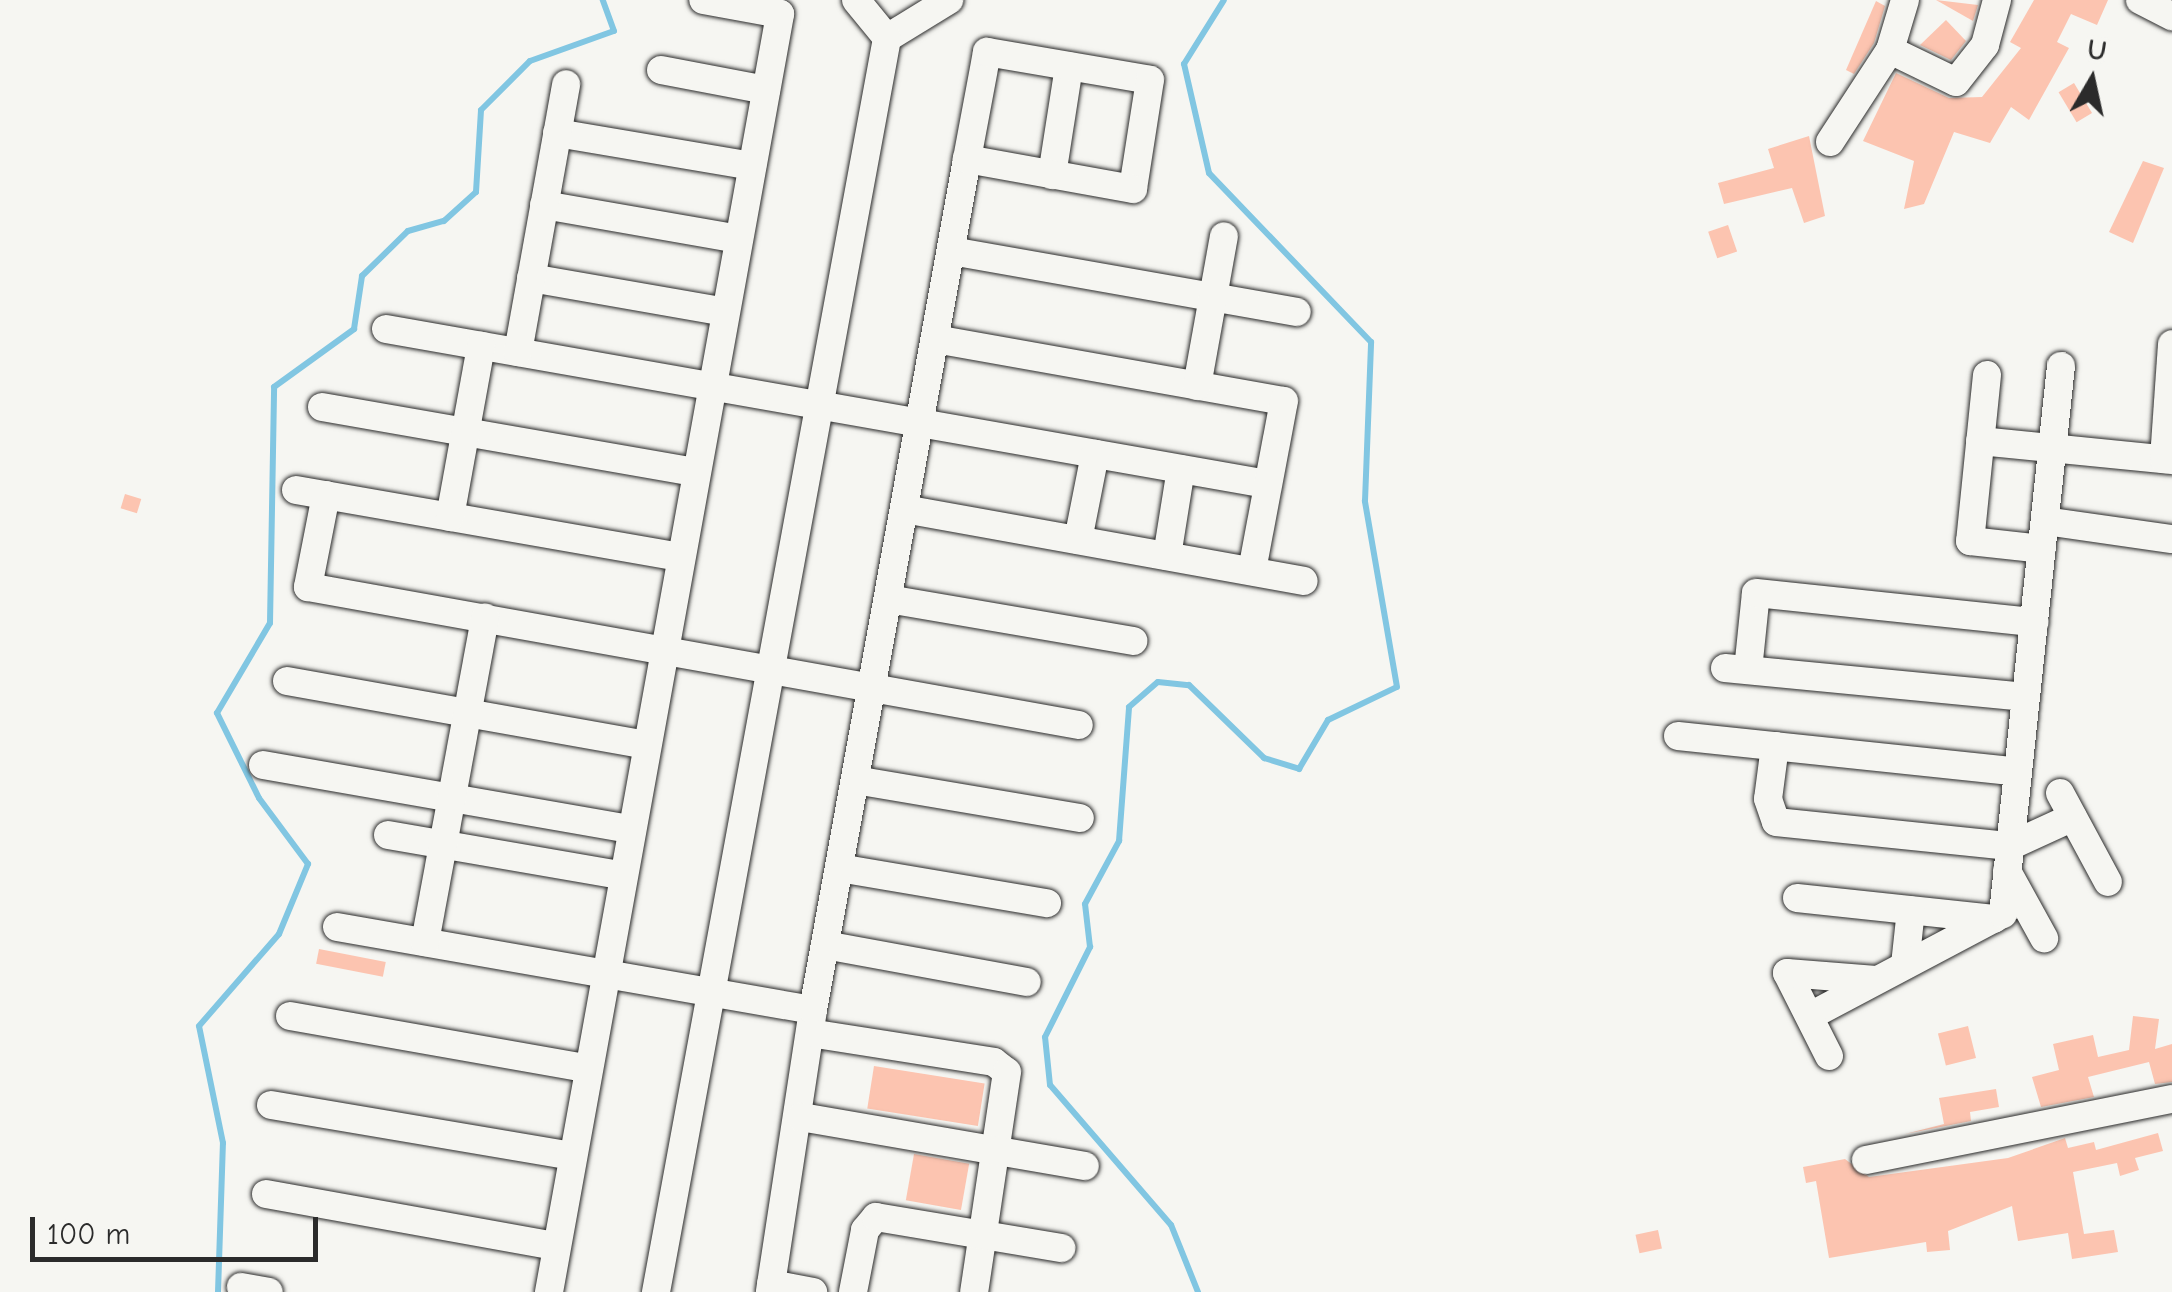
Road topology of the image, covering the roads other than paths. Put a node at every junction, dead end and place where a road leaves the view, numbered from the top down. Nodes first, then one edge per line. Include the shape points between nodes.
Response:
1 (703, 0) edge
2 (856, 0) edge
3 (949, 0) edge
4 (1905, 0) edge
5 (1997, 0) edge
6 (2140, 0) edge
7 (2172, 16) edge
8 (887, 38) junction
9 (1890, 50) junction
10 (1069, 66) junction
11 (661, 70) dead end
12 (566, 84) dead end
13 (766, 90) junction
14 (557, 133) junction
15 (1830, 142) dead end
16 (968, 159) junction
17 (752, 166) junction
18 (1052, 174) junction
19 (544, 205) junction
20 (1224, 236) dead end
21 (738, 239) junction
22 (951, 251) junction
23 (531, 278) junction
24 (1213, 297) junction
25 (725, 312) junction
26 (1297, 312) dead end
27 (386, 329) dead end
28 (935, 339) junction
29 (2172, 344) edge
30 (482, 346) junction
31 (518, 352) junction
32 (2061, 366) dead end
33 (1987, 375) dead end
34 (711, 386) junction
35 (1197, 386) junction
36 (2170, 386) edge
37 (820, 406) junction
38 (322, 407) dead end
39 (920, 424) junction
40 (466, 432) junction
41 (1980, 440) junction
42 (2052, 448) junction
43 (1096, 454) junction
44 (2168, 460) edge
45 (1182, 469) junction
46 (695, 472) junction
47 (1267, 484) junction
48 (296, 490) dead end
49 (326, 495) junction
50 (904, 509) junction
51 (450, 517) junction
52 (2043, 535) junction
53 (2172, 538) edge
54 (1078, 540) junction
55 (1167, 556) junction
56 (679, 557) junction
57 (1252, 571) junction
58 (1304, 581) dead end
59 (888, 599) junction
60 (485, 618) junction
61 (2034, 622) junction
62 (1133, 641) dead end
63 (662, 650) junction
64 (770, 668) junction
65 (288, 681) dead end
66 (872, 687) junction
67 (2026, 697) junction
68 (468, 713) junction
69 (1079, 724) dead end
70 (1678, 736) dead end
71 (645, 745) junction
72 (1775, 746) junction
73 (263, 764) dead end
74 (2018, 772) junction
75 (855, 780) junction
76 (452, 797) junction
77 (1080, 818) dead end
78 (629, 828) junction
79 (388, 835) dead end
80 (443, 846) junction
81 (2009, 858) junction
82 (839, 868) junction
83 (620, 875) junction
84 (2108, 882) dead end
85 (1796, 898) dead end
86 (1047, 903) dead end
87 (1911, 910) junction
88 (1994, 918) junction
89 (337, 927) dead end
90 (2044, 938) dead end
91 (425, 942) junction
92 (825, 946) junction
93 (1905, 965) junction
94 (602, 974) junction
95 (1877, 980) junction
96 (1027, 982) dead end
97 (706, 988) junction
98 (290, 1016) dead end
99 (1810, 1016) junction
100 (815, 1022) junction
101 (1828, 1056) dead end
102 (586, 1068) junction
103 (2172, 1098) edge
104 (271, 1105) dead end
105 (801, 1116) junction
106 (996, 1151) junction
107 (571, 1156) junction
108 (1866, 1160) dead end
109 (1086, 1166) dead end
110 (266, 1194) dead end
111 (983, 1233) junction
112 (556, 1246) junction
113 (1061, 1248) dead end
114 (241, 1287) dead end
115 (771, 1288) edge
116 (270, 1292) edge
117 (549, 1292) edge
118 (656, 1292) edge
119 (812, 1292) edge
120 (853, 1292) edge
121 (974, 1292) edge

1 - 13 street via 780,14
2 - 8 street
3 - 8 street
4 - 9 street
5 - 9 street via 1985,45 1956,82
6 - 7 street
8 - 37 street
9 - 15 street
10 - 16 street via 987,52
10 - 18 street
10 - 18 street via 1150,80 1133,190
11 - 13 street
12 - 14 street
13 - 17 street
14 - 17 street
14 - 19 street
16 - 18 street
16 - 22 street
17 - 21 street
19 - 21 street
19 - 23 street
20 - 24 street
21 - 25 street
22 - 24 street
22 - 28 street
23 - 25 street
23 - 31 street
24 - 26 street
24 - 35 street
25 - 34 street
27 - 30 street
28 - 35 street
28 - 39 street
29 - 36 street
30 - 31 street
30 - 40 street
31 - 34 street
32 - 42 street
33 - 41 street
34 - 37 street
34 - 46 street
35 - 47 street via 1284,402
36 - 44 street
37 - 39 street
37 - 64 street
38 - 40 street
39 - 43 street
39 - 50 street
40 - 46 street
40 - 51 street
41 - 42 street
41 - 52 street via 1970,541
42 - 44 street
42 - 52 street
43 - 45 street
43 - 54 street
45 - 47 street
45 - 55 street
46 - 56 street
47 - 57 street
48 - 49 street
49 - 51 street
49 - 60 street via 308,587
50 - 54 street
50 - 59 street
51 - 56 street
52 - 53 street
52 - 61 street
54 - 55 street
55 - 57 street
56 - 63 street
57 - 58 street
59 - 62 street
59 - 66 street
60 - 63 street
60 - 68 street
61 - 67 street
61 - 67 street via 1756,593 1736,669
63 - 64 street
63 - 71 street
64 - 66 street
64 - 97 street
65 - 68 street
66 - 69 street
66 - 75 street
67 - 74 street
68 - 71 street
68 - 76 street
70 - 72 street
71 - 78 street
72 - 74 street
72 - 81 street via 1768,799 1776,822
73 - 76 street
74 - 81 street
75 - 77 street
75 - 82 street
76 - 78 street
76 - 80 street
78 - 83 street
79 - 80 street
80 - 83 street
80 - 91 street
81 - 84 street via 2067,805
81 - 88 street via 2003,914
81 - 90 street
82 - 86 street
82 - 92 street
83 - 94 street
85 - 87 street
87 - 88 street
87 - 93 street
88 - 93 street
89 - 91 street
91 - 94 street
92 - 96 street
92 - 100 street
93 - 95 street
94 - 97 street
94 - 102 street
95 - 99 street
95 - 99 street via 1787,973
97 - 100 street
97 - 118 street
98 - 102 street
99 - 101 street
100 - 105 street
100 - 106 street via 1003,1067
102 - 107 street
103 - 108 street
104 - 107 street
105 - 106 street
105 - 115 street
106 - 109 street
106 - 111 street
107 - 112 street
110 - 112 street
111 - 113 street
111 - 120 street via 872,1219
111 - 121 street
112 - 117 street
114 - 116 street
115 - 119 street

